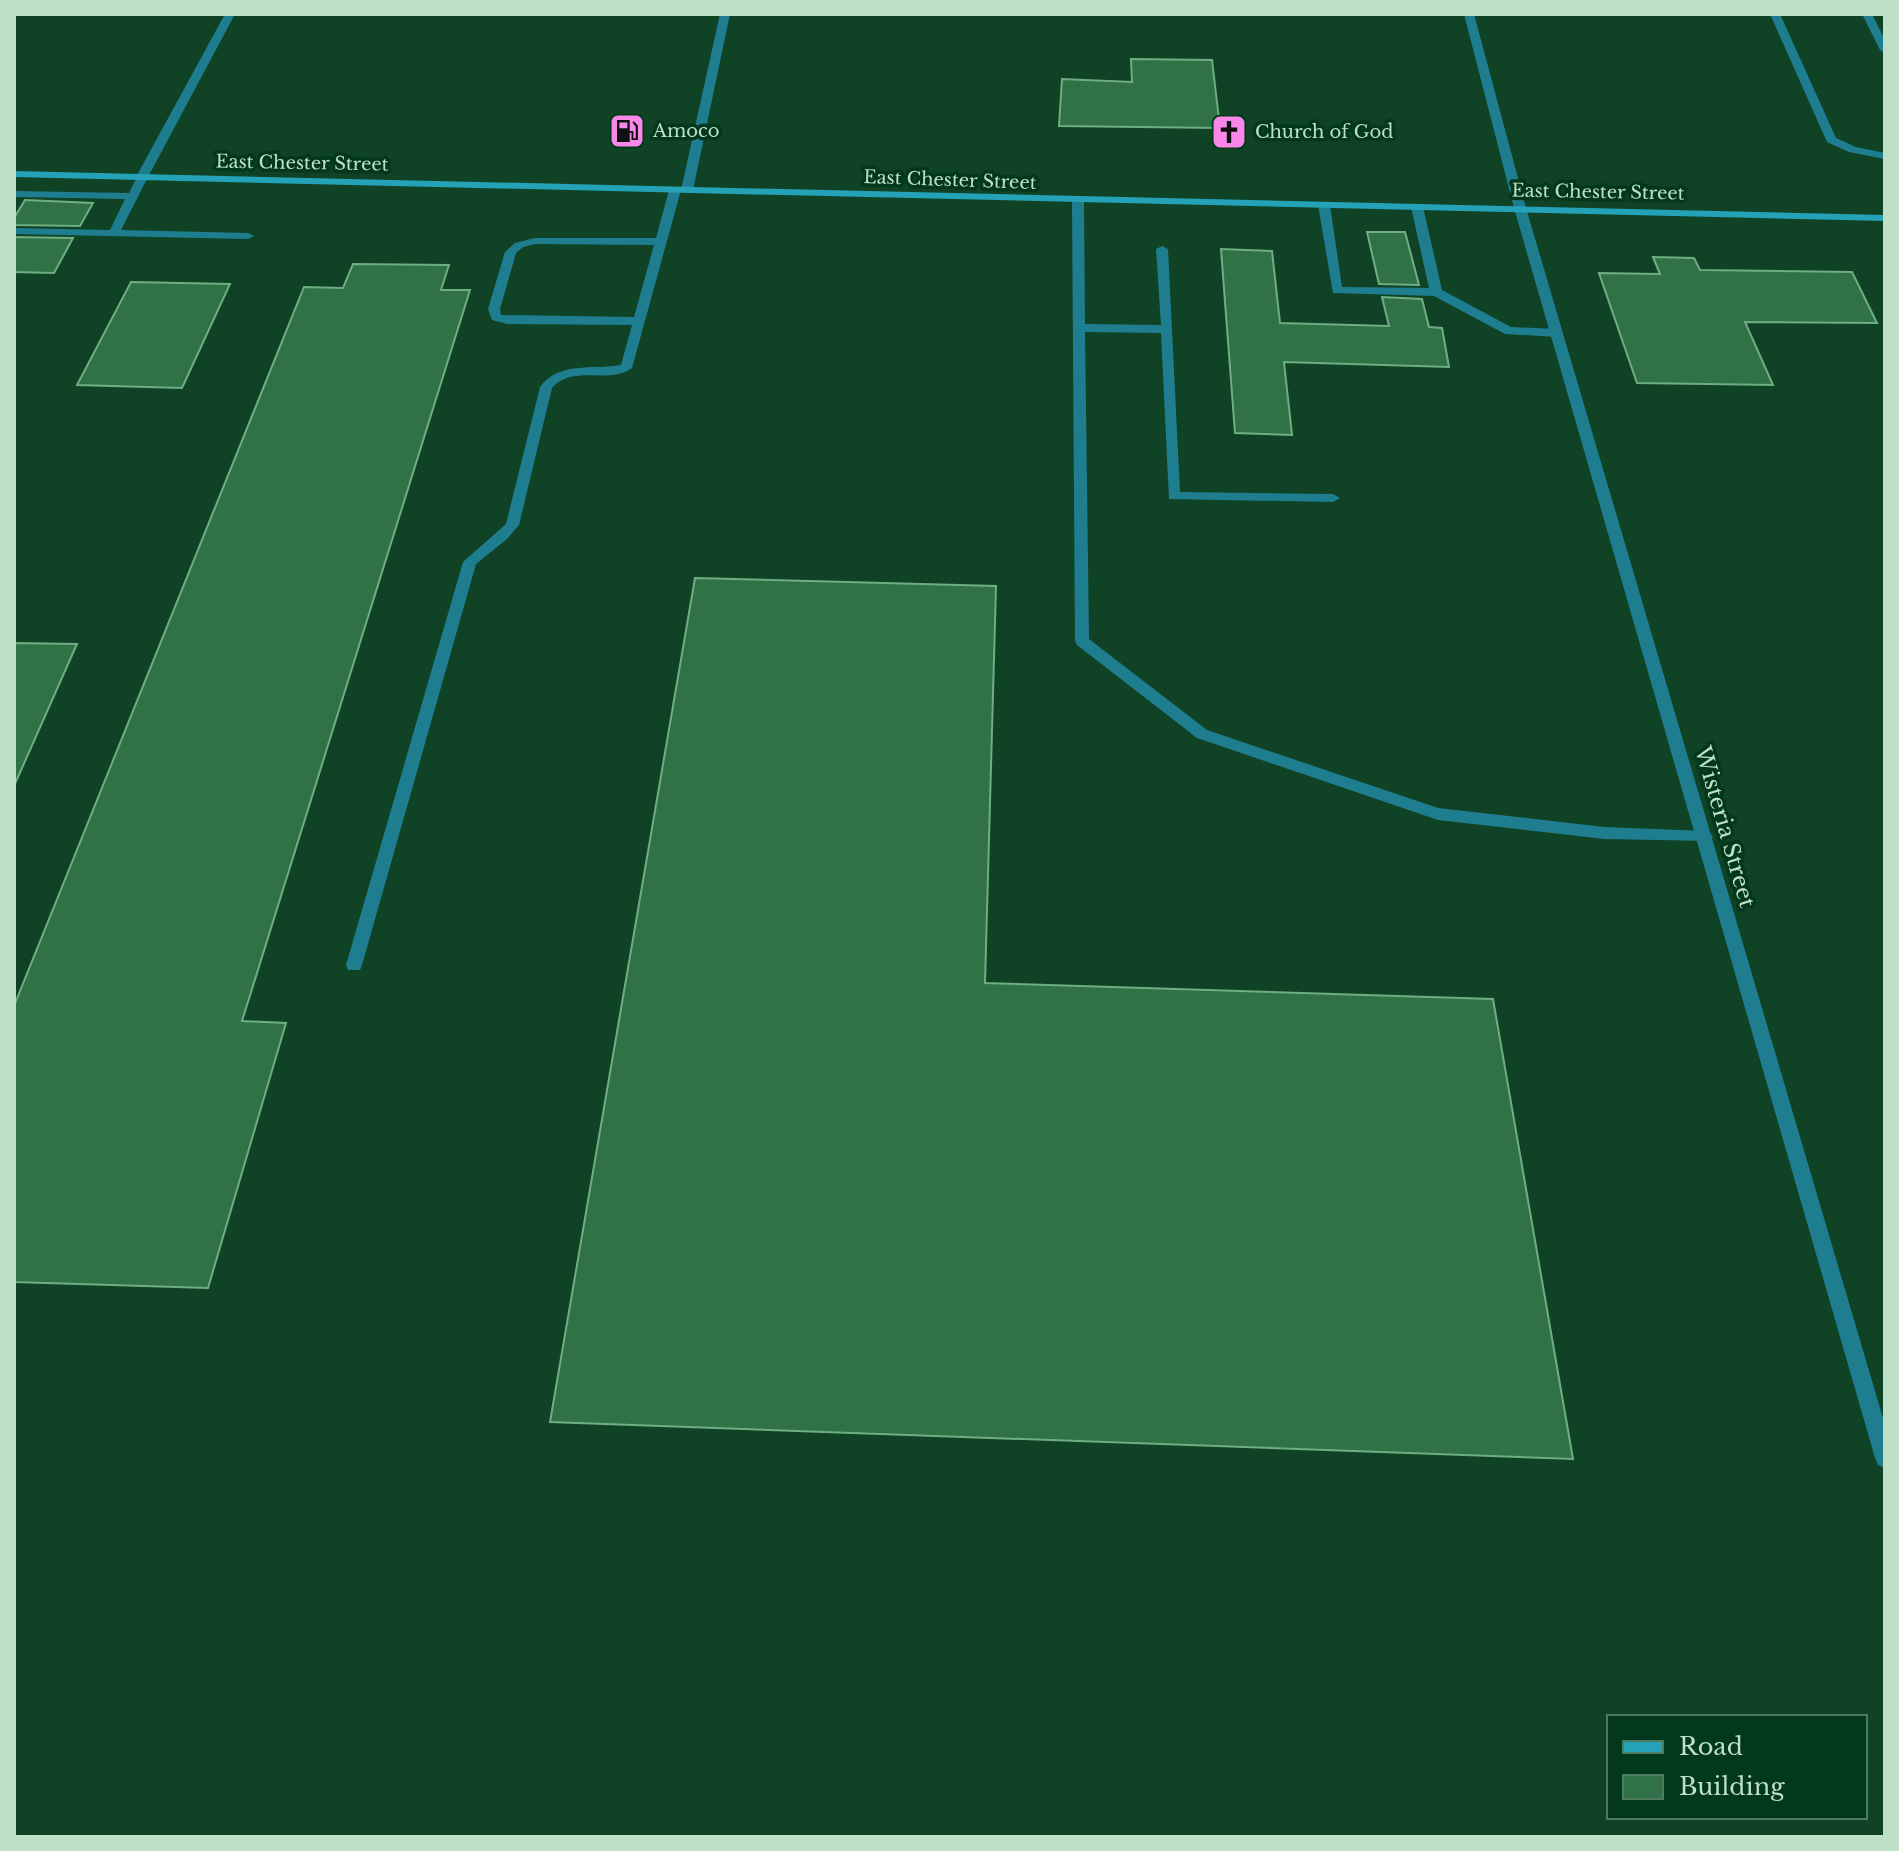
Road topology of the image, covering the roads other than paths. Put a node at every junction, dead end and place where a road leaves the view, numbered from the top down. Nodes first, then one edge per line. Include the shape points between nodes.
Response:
1 (230, 14) edge
2 (725, 14) edge
3 (1469, 14) edge
4 (1775, 14) edge
5 (1867, 14) edge
6 (1885, 50) edge
7 (1885, 156) edge
8 (14, 174) edge
9 (142, 177) junction
10 (681, 190) junction
11 (14, 194) edge
12 (132, 196) junction
13 (1078, 201) junction
14 (1324, 205) junction
15 (1417, 207) junction
16 (1520, 208) junction
17 (1885, 218) edge
18 (14, 231) edge
19 (114, 233) junction
20 (248, 236) dead end
21 (661, 242) junction
22 (1162, 249) dead end
23 (1436, 292) junction
24 (640, 321) junction
25 (1079, 328) junction
26 (1167, 329) junction
27 (1557, 333) junction
28 (1333, 498) dead end
29 (1705, 837) junction
30 (354, 965) dead end
31 (1885, 1458) edge

1 - 9 street
2 - 10 street
3 - 16 street, Wisteria Street
4 - 7 street via 1831,140
5 - 6 street
8 - 9 main road, East Chester Street
9 - 10 main road, East Chester Street
9 - 12 street
10 - 13 main road, East Chester Street
10 - 21 street
11 - 12 street
12 - 19 street
13 - 14 main road, East Chester Street
13 - 25 street
14 - 15 main road, East Chester Street
14 - 23 street via 1337,290
15 - 16 main road, East Chester Street
15 - 23 street
16 - 17 main road, East Chester Street
16 - 27 street, Wisteria Street
18 - 19 street
19 - 20 street
21 - 24 street
21 - 24 street via 519,245 511,252 494,309 496,317 507,320
22 - 26 street
23 - 27 street via 1509,331
24 - 30 street via 626,368 561,374 546,387 512,525 470,562
25 - 26 street
25 - 29 street via 1082,641 1202,734 1438,814 1604,833
26 - 28 street via 1174,496
27 - 29 street, Wisteria Street
29 - 31 street, Wisteria Street

